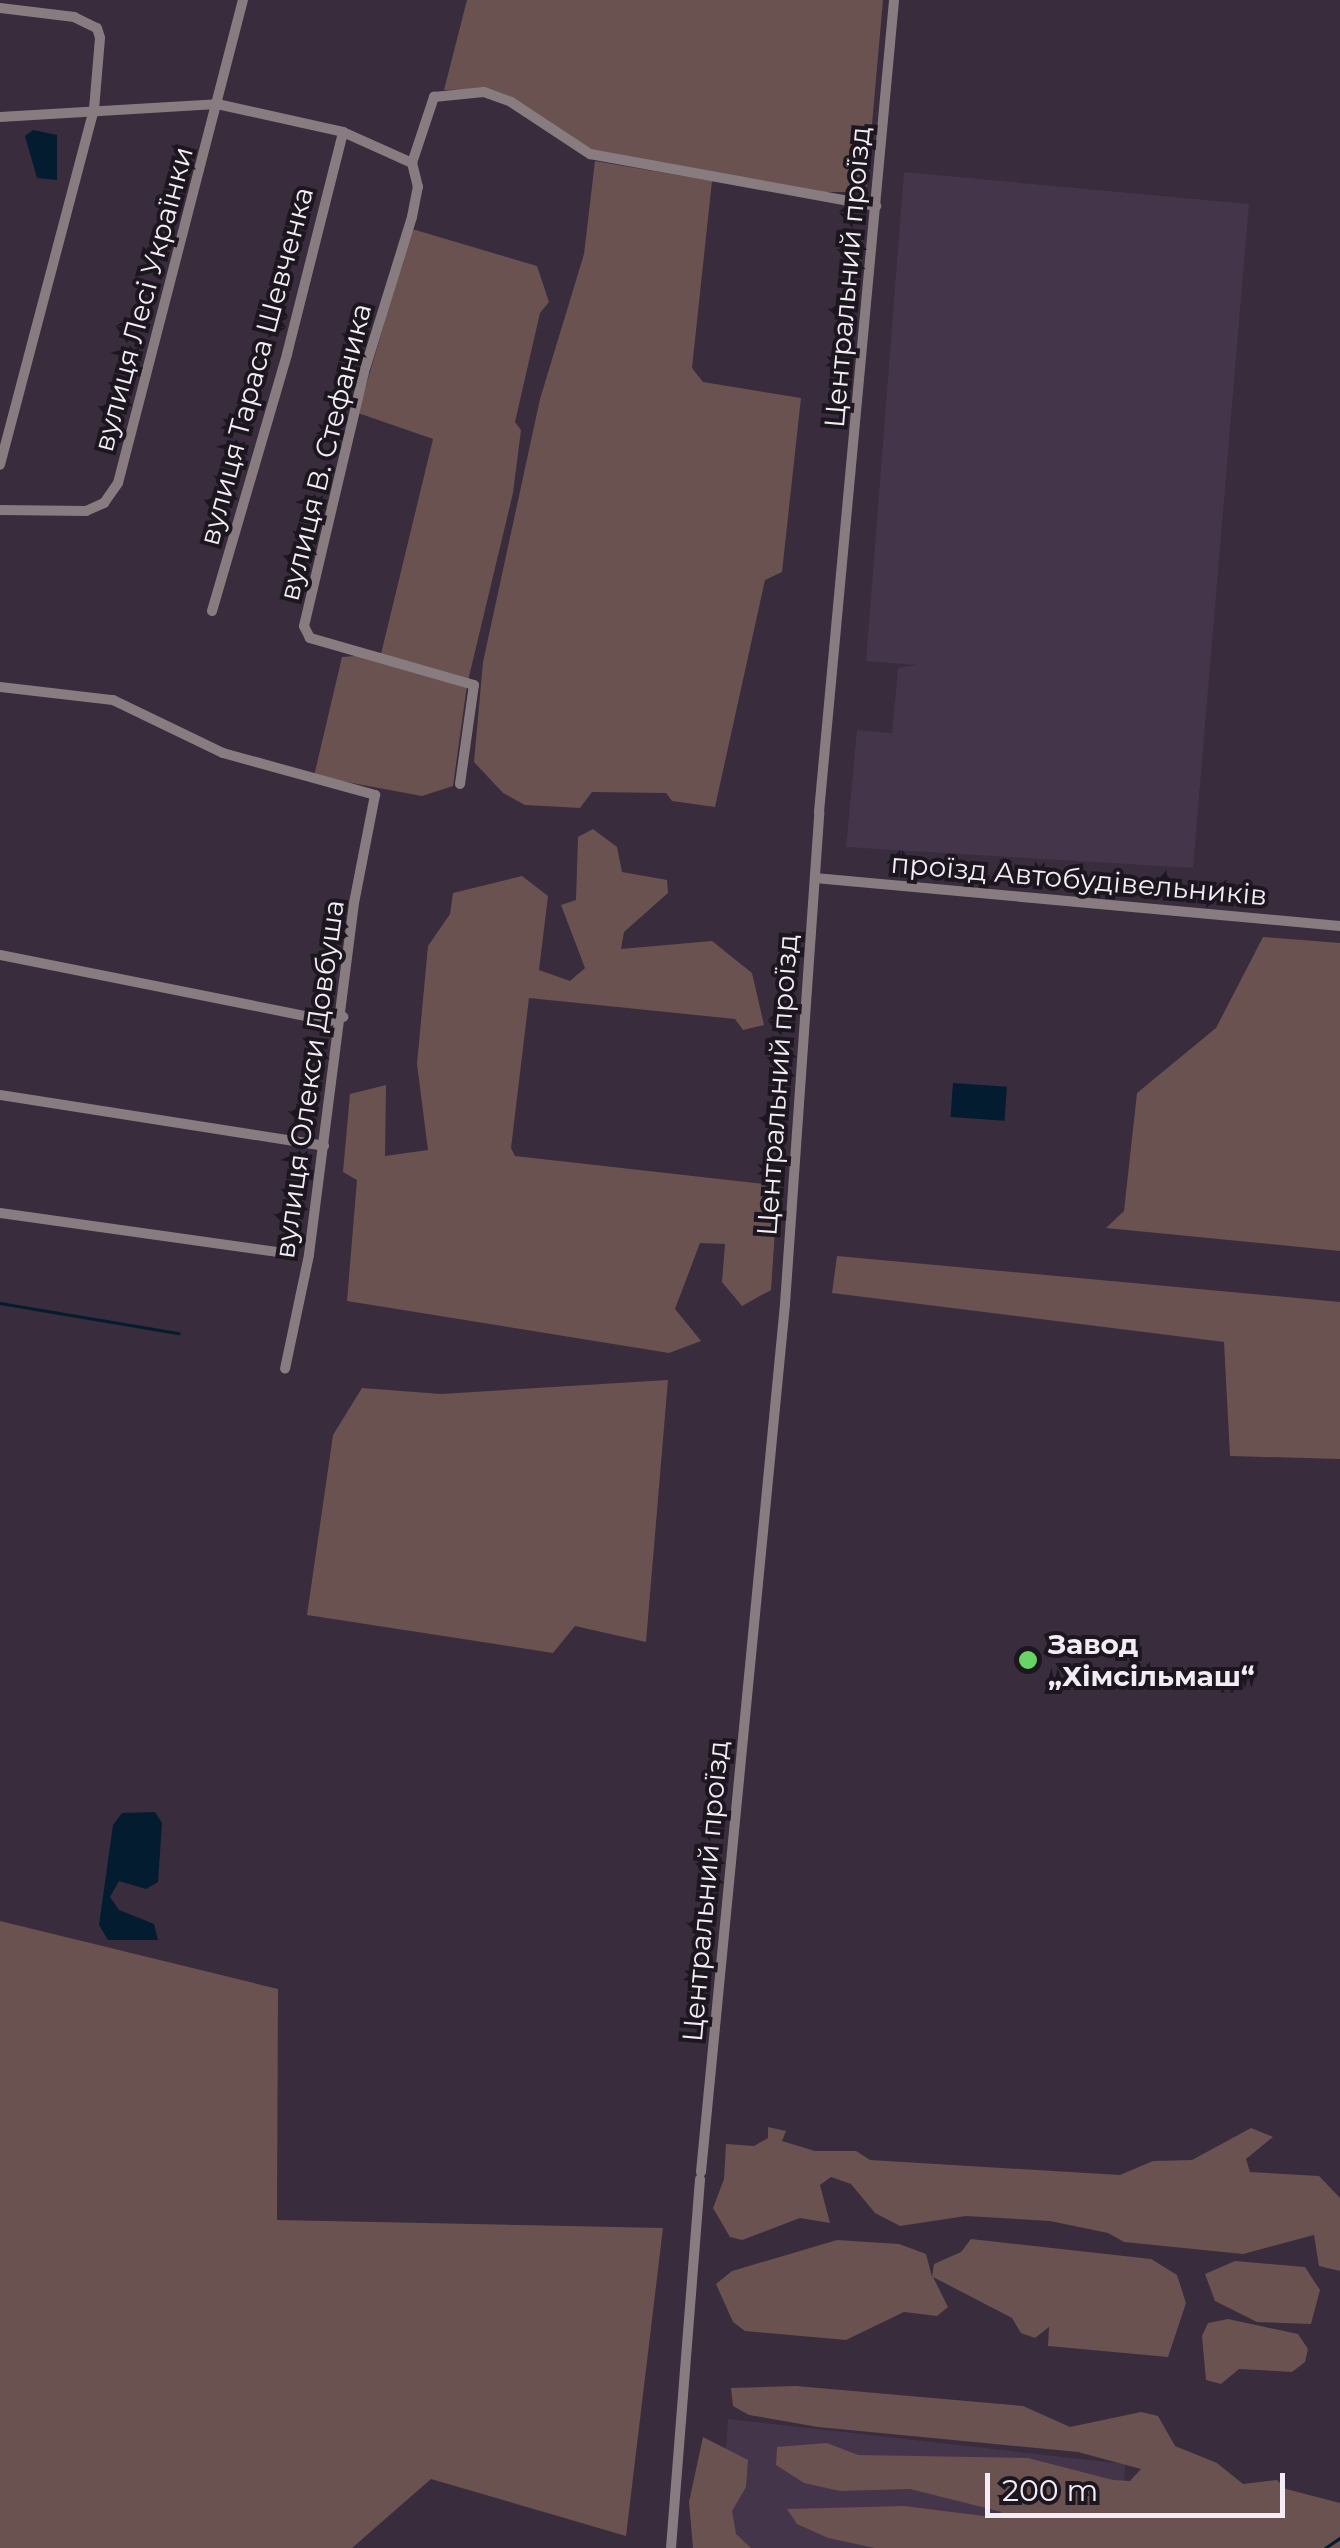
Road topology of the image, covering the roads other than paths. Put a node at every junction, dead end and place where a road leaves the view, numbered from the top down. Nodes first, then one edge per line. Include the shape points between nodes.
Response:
1 (243, 0) edge
2 (894, 0) edge
3 (0, 8) edge
4 (217, 104) junction
5 (94, 109) junction
6 (0, 117) edge
7 (342, 132) junction
8 (412, 163) junction
9 (876, 206) junction
10 (0, 466) edge
11 (0, 510) edge
12 (212, 611) dead end
13 (0, 687) edge
14 (460, 784) dead end
15 (815, 878) junction
16 (1340, 926) edge
17 (0, 955) edge
18 (343, 1017) junction
19 (0, 1095) edge
20 (324, 1146) junction
21 (0, 1213) edge
22 (278, 1252) dead end
23 (284, 1369) dead end
24 (671, 2548) edge

1 - 4 street, вулиця Лесі Українки
2 - 9 street, Центральний проїзд
3 - 5 street via 74,16 96,28
4 - 5 street
4 - 7 street
4 - 11 street, вулиця Лесі Українки via 118,482 104,503 86,511
5 - 6 street
5 - 10 street
7 - 8 street
7 - 12 street, вулиця Тараса Шевченка via 287,354
8 - 9 street, вулиця В. Стефаника via 434,98 484,92 537,115 590,154
8 - 14 street, вулиця В. Стефаника via 418,187 412,217 364,372 304,626 310,638 460,678 474,691
9 - 15 street, Центральний проїзд
13 - 18 street, вулиця Олекси Довбуша via 114,700 223,753 375,795 354,904
15 - 16 street, проїзд Автобудівельників
15 - 24 street, Центральний проїзд via 783,1324 700,2176
17 - 18 street via 314,1018
18 - 20 street, вулиця Олекси Довбуша
19 - 20 street
20 - 23 street, вулиця Олекси Довбуша
21 - 22 street

